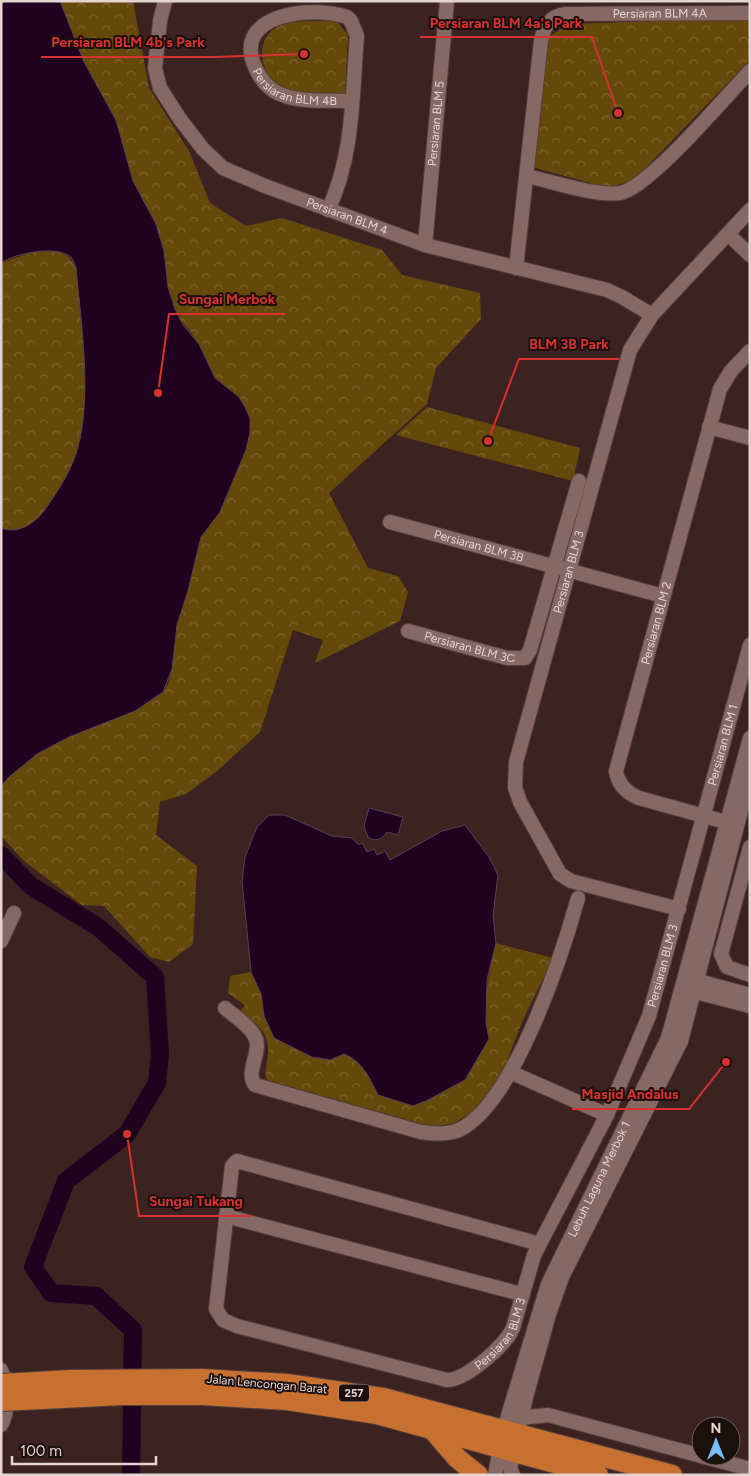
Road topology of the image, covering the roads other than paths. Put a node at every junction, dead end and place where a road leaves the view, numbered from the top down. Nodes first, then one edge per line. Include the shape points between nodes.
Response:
1 (166, 1) edge
2 (448, 1) edge
3 (750, 14) edge
4 (750, 71) edge
5 (352, 101) junction
6 (527, 176) junction
7 (328, 210) junction
8 (750, 210) edge
9 (728, 234) junction
10 (425, 245) junction
11 (750, 255) edge
12 (516, 268) junction
13 (652, 315) junction
14 (750, 351) edge
15 (708, 428) junction
16 (750, 438) edge
17 (579, 482) dead end
18 (390, 522) dead end
19 (554, 567) junction
20 (568, 571) junction
21 (663, 596) junction
22 (408, 631) dead end
23 (750, 645) edge
24 (750, 738) edge
25 (750, 776) edge
26 (704, 816) junction
27 (731, 824) junction
28 (750, 847) edge
29 (746, 879) edge
30 (578, 898) dead end
31 (679, 909) junction
32 (14, 913) dead end
33 (1, 941) edge
34 (750, 975) edge
35 (688, 984) junction
36 (750, 996) edge
37 (750, 1006) edge
38 (225, 1008) dead end
39 (510, 1072) junction
40 (607, 1115) junction
41 (226, 1216) junction
42 (540, 1244) junction
43 (521, 1294) junction
44 (1, 1370) edge
45 (1, 1384) edge
46 (202, 1387) junction
47 (526, 1397) junction
48 (1, 1401) edge
49 (548, 1416) junction
50 (1, 1425) edge
51 (432, 1429) junction
52 (510, 1436) junction
53 (750, 1469) edge
54 (478, 1475) edge
55 (495, 1475) edge
56 (513, 1475) edge
57 (598, 1475) edge
58 (672, 1475) edge

1 - 7 street, Persiaran BLM 4 via 160,21 155,68 160,88 180,119 210,157 224,168
2 - 10 street, Persiaran BLM 5
3 - 6 street, Persiaran BLM 4A via 566,14 553,18 543,30 541,41
4 - 6 street via 643,182 626,192 596,190
5 - 5 street, Persiaran BLM 4B via 293,97 270,89 258,74 251,57 252,41 261,27 272,18 293,14 331,13 347,17 357,36
5 - 7 street, Persiaran BLM 4B via 346,160
6 - 12 street, Persiaran BLM 4A
7 - 10 street, Persiaran BLM 4
8 - 9 street, Persiaran BLM 3
9 - 11 street
9 - 13 street, Persiaran BLM 3
10 - 12 street, Persiaran BLM 4
12 - 13 street, Persiaran BLM 4 via 607,290
13 - 20 street, Persiaran BLM 3 via 627,357
14 - 15 street, Persiaran BLM 2 via 731,371 720,389
15 - 16 street
15 - 21 street, Persiaran BLM 2
17 - 19 street
18 - 19 street, Persiaran BLM 3B
19 - 20 street, Persiaran BLM 3B
19 - 22 street, Persiaran BLM 3C via 525,658 507,658
20 - 21 street, Persiaran BLM 3B
20 - 31 street, Persiaran BLM 3 via 518,749 517,794 560,874 571,881
21 - 26 street, Persiaran BLM 2 via 617,766 617,777 627,791 639,798
23 - 26 street, Persiaran BLM 1
24 - 27 street, Lebuh Laguna Merbok 1
25 - 27 street, Lebuh Laguna Merbok 1
26 - 27 street, Persiaran BLM 2
26 - 31 street, Persiaran BLM 3
27 - 35 street, Lebuh Laguna Merbok 1
28 - 29 street
29 - 34 street via 721,954 727,967
30 - 39 street via 558,965
31 - 40 street, Persiaran BLM 3 via 649,1016
32 - 33 street
35 - 36 street
35 - 37 street
35 - 47 street, Lebuh Laguna Merbok 1 via 676,1050 562,1277
35 - 52 street, Lebuh Laguna Merbok 1 via 665,1046 548,1284
38 - 39 street via 255,1036 258,1045 252,1080 255,1085 422,1132 438,1134 466,1125 490,1103
39 - 40 street
40 - 42 street, Persiaran BLM 3
41 - 42 street, Persiaran BLM 3 via 232,1166 237,1161
41 - 43 street
41 - 43 street, Persiaran BLM 3 via 216,1301 219,1316 237,1326 440,1378 458,1379 470,1372 510,1333
42 - 43 street, Persiaran BLM 3
44 - 50 street via 5,1377 5,1417
45 - 46 highway, Jalan Lencongan Barat / 257, bridge via 126,1379
46 - 48 highway, Jalan Lencongan Barat / 257, bridge
46 - 51 highway, Jalan Lencongan Barat / 257 via 377,1414
46 - 52 highway, Jalan Lencongan Barat / 257 via 278,1383 342,1391 384,1398
47 - 49 street
47 - 52 street, Lebuh Laguna Merbok 1
49 - 52 street
49 - 53 street
51 - 52 highway, Jalan Lencongan Barat / 257
51 - 54 highway via 457,1458
52 - 55 street
52 - 56 street
52 - 57 highway, Jalan Lencongan Barat / 257
52 - 58 highway, Jalan Lencongan Barat / 257

